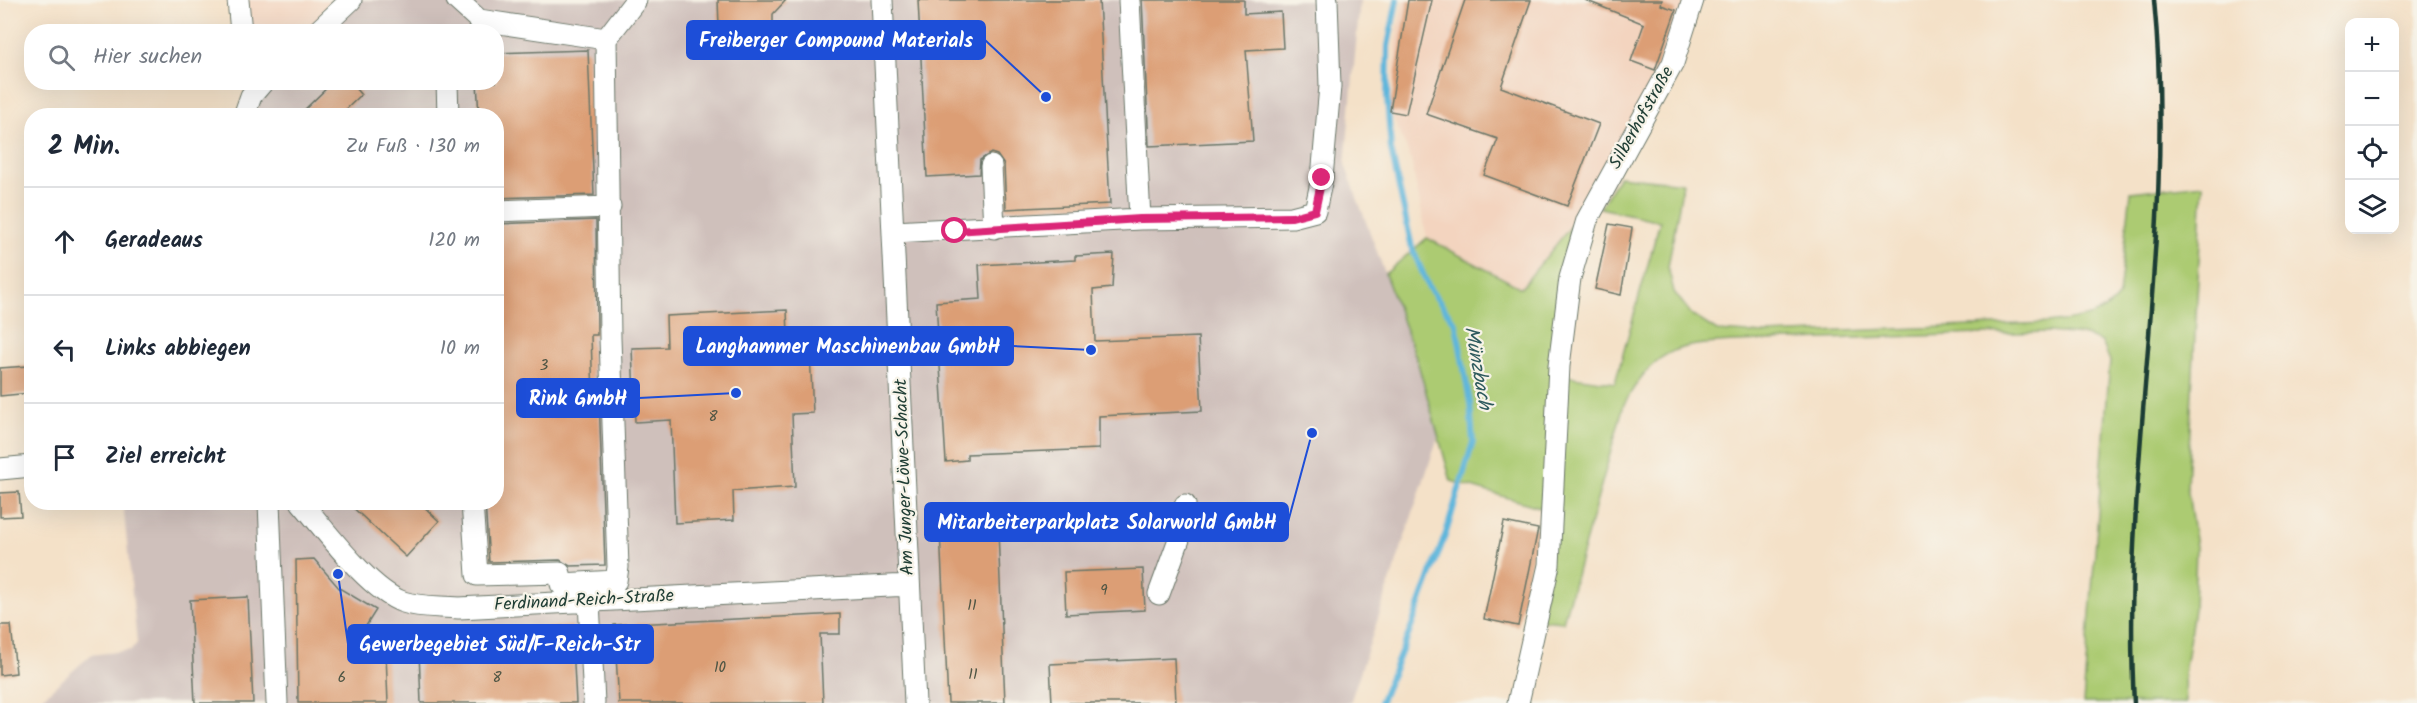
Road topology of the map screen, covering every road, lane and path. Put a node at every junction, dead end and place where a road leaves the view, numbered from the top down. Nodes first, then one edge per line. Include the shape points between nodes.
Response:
1 (238, 0) edge
2 (351, 0) edge
3 (456, 0) edge
4 (636, 0) edge
5 (882, 0) edge
6 (1129, 0) edge
7 (1327, 0) edge
8 (1693, 0) edge
9 (241, 24) edge
10 (326, 24) edge
11 (470, 24) edge
12 (504, 29) edge
13 (606, 39) junction
14 (253, 90) edge
15 (447, 90) edge
16 (247, 108) edge
17 (448, 108) edge
18 (991, 166) dead end
19 (610, 207) junction
20 (504, 211) edge
21 (1140, 219) junction
22 (994, 228) junction
23 (894, 232) junction
24 (0, 454) edge
25 (17, 467) edge
26 (1185, 505) dead end
27 (269, 510) edge
28 (308, 510) edge
29 (473, 510) edge
30 (477, 575) junction
31 (909, 585) junction
32 (1159, 594) dead end
33 (589, 601) junction
34 (478, 607) junction
35 (277, 703) edge
36 (594, 703) edge
37 (915, 703) edge
38 (1518, 703) edge

1 - 9 street
2 - 10 street
3 - 11 street
4 - 13 street
5 - 23 street, Am Junger-Löwe-Schacht
6 - 21 street
7 - 21 street via 1330,86 1322,178 1315,211 1292,217
8 - 38 street, Silberhofstraße via 1673,63 1582,232 1570,278 1559,366 1549,565
12 - 13 street
13 - 19 street
14 - 16 street
15 - 17 street
18 - 22 street
19 - 20 street
19 - 30 street via 618,265 616,580 561,584 560,573
21 - 22 street
22 - 23 street
23 - 31 street, Am Junger-Löwe-Schacht
24 - 25 street
26 - 32 street via 1180,515 1182,531
27 - 35 street
28 - 34 street, Ferdinand-Reich-Straße via 385,594 404,603 431,607
29 - 30 street
30 - 34 street
31 - 33 street, Ferdinand-Reich-Straße
31 - 37 street, Am Junger-Löwe-Schacht
33 - 34 street, Ferdinand-Reich-Straße
33 - 36 street

